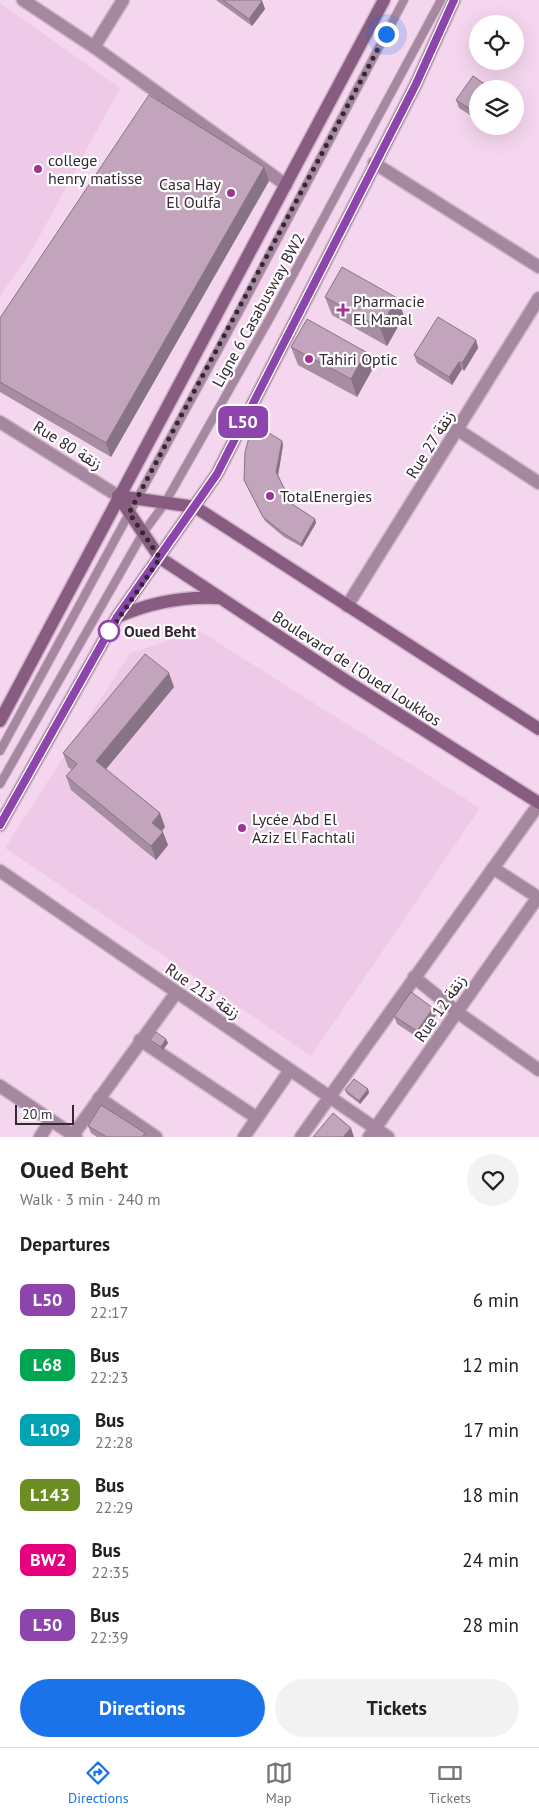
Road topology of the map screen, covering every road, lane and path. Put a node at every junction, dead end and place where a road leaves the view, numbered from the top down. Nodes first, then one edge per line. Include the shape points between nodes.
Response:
1 (23, 0) edge
2 (123, 0) edge
3 (384, 0) edge
4 (404, 0) edge
5 (441, 0) edge
6 (454, 0) edge
7 (94, 47) junction
8 (374, 163) junction
9 (286, 185) junction
10 (539, 267) edge
11 (539, 298) edge
12 (0, 422) edge
13 (458, 430) junction
14 (539, 483) edge
15 (118, 496) junction
16 (138, 499) junction
17 (165, 503) junction
18 (195, 507) junction
19 (129, 513) junction
20 (143, 533) junction
21 (160, 558) junction
22 (220, 598) junction
23 (347, 606) junction
24 (117, 617) junction
25 (0, 721) edge
26 (539, 729) edge
27 (0, 751) edge
28 (0, 784) edge
29 (539, 804) edge
30 (0, 825) edge
31 (492, 868) junction
32 (0, 871) edge
33 (538, 898) edge
34 (414, 977) junction
35 (176, 992) junction
36 (457, 1012) junction
37 (140, 1040) junction
38 (290, 1070) junction
39 (539, 1070) edge
40 (0, 1086) edge
41 (329, 1096) junction
42 (99, 1098) junction
43 (257, 1118) junction
44 (51, 1120) junction
45 (372, 1133) edge
46 (74, 1136) edge
47 (40, 1137) edge
48 (156, 1137) edge
49 (244, 1137) edge
50 (301, 1137) edge
51 (388, 1137) edge

1 - 7 street
2 - 7 street
3 - 9 main road
4 - 16 lane, Ligne 6 Casabusway BW2
5 - 17 lane, Ligne 6 Casabusway BW2 via 271,316
6 - 8 main road via 416,84
7 - 9 street via 154,97
8 - 10 street
8 - 18 main road via 217,474
9 - 15 main road
11 - 13 street, Rue 27 زنقة
12 - 15 street, Rue 80 زنقة
13 - 14 street
13 - 23 street, Rue 27 زنقة
15 - 16 main road
15 - 19 main road
15 - 25 main road
16 - 17 main road
16 - 19 lane, Ligne 6 Casabusway BW2
17 - 18 main road
17 - 20 lane, Ligne 6 Casabusway BW2
18 - 21 main road
18 - 23 main road
19 - 20 main road
19 - 27 lane, Ligne 6 Casabusway BW2
20 - 21 main road
20 - 28 lane, Ligne 6 Casabusway BW2
21 - 22 main road, Boulevard de l'Oued Loukkos
21 - 24 main road
22 - 24 main road via 164,601
22 - 29 main road, Boulevard de l'Oued Loukkos
23 - 26 main road
24 - 30 main road
29 - 31 street
31 - 33 street
31 - 34 street
32 - 35 street, Rue 213 زنقة
33 - 36 street, Rue 12 زنقة
34 - 36 street
34 - 41 street
35 - 37 street
35 - 38 street, Rue 213 زنقة
36 - 39 street
36 - 45 street, Rue 12 زنقة
37 - 42 street
37 - 43 street
38 - 41 street, Rue 213 زنقة
38 - 43 street
40 - 44 street
41 - 45 street, Rue 213 زنقة
41 - 50 street
42 - 46 street
42 - 48 street
43 - 49 street
44 - 46 street
44 - 47 street
45 - 51 street, Rue 213 زنقة

